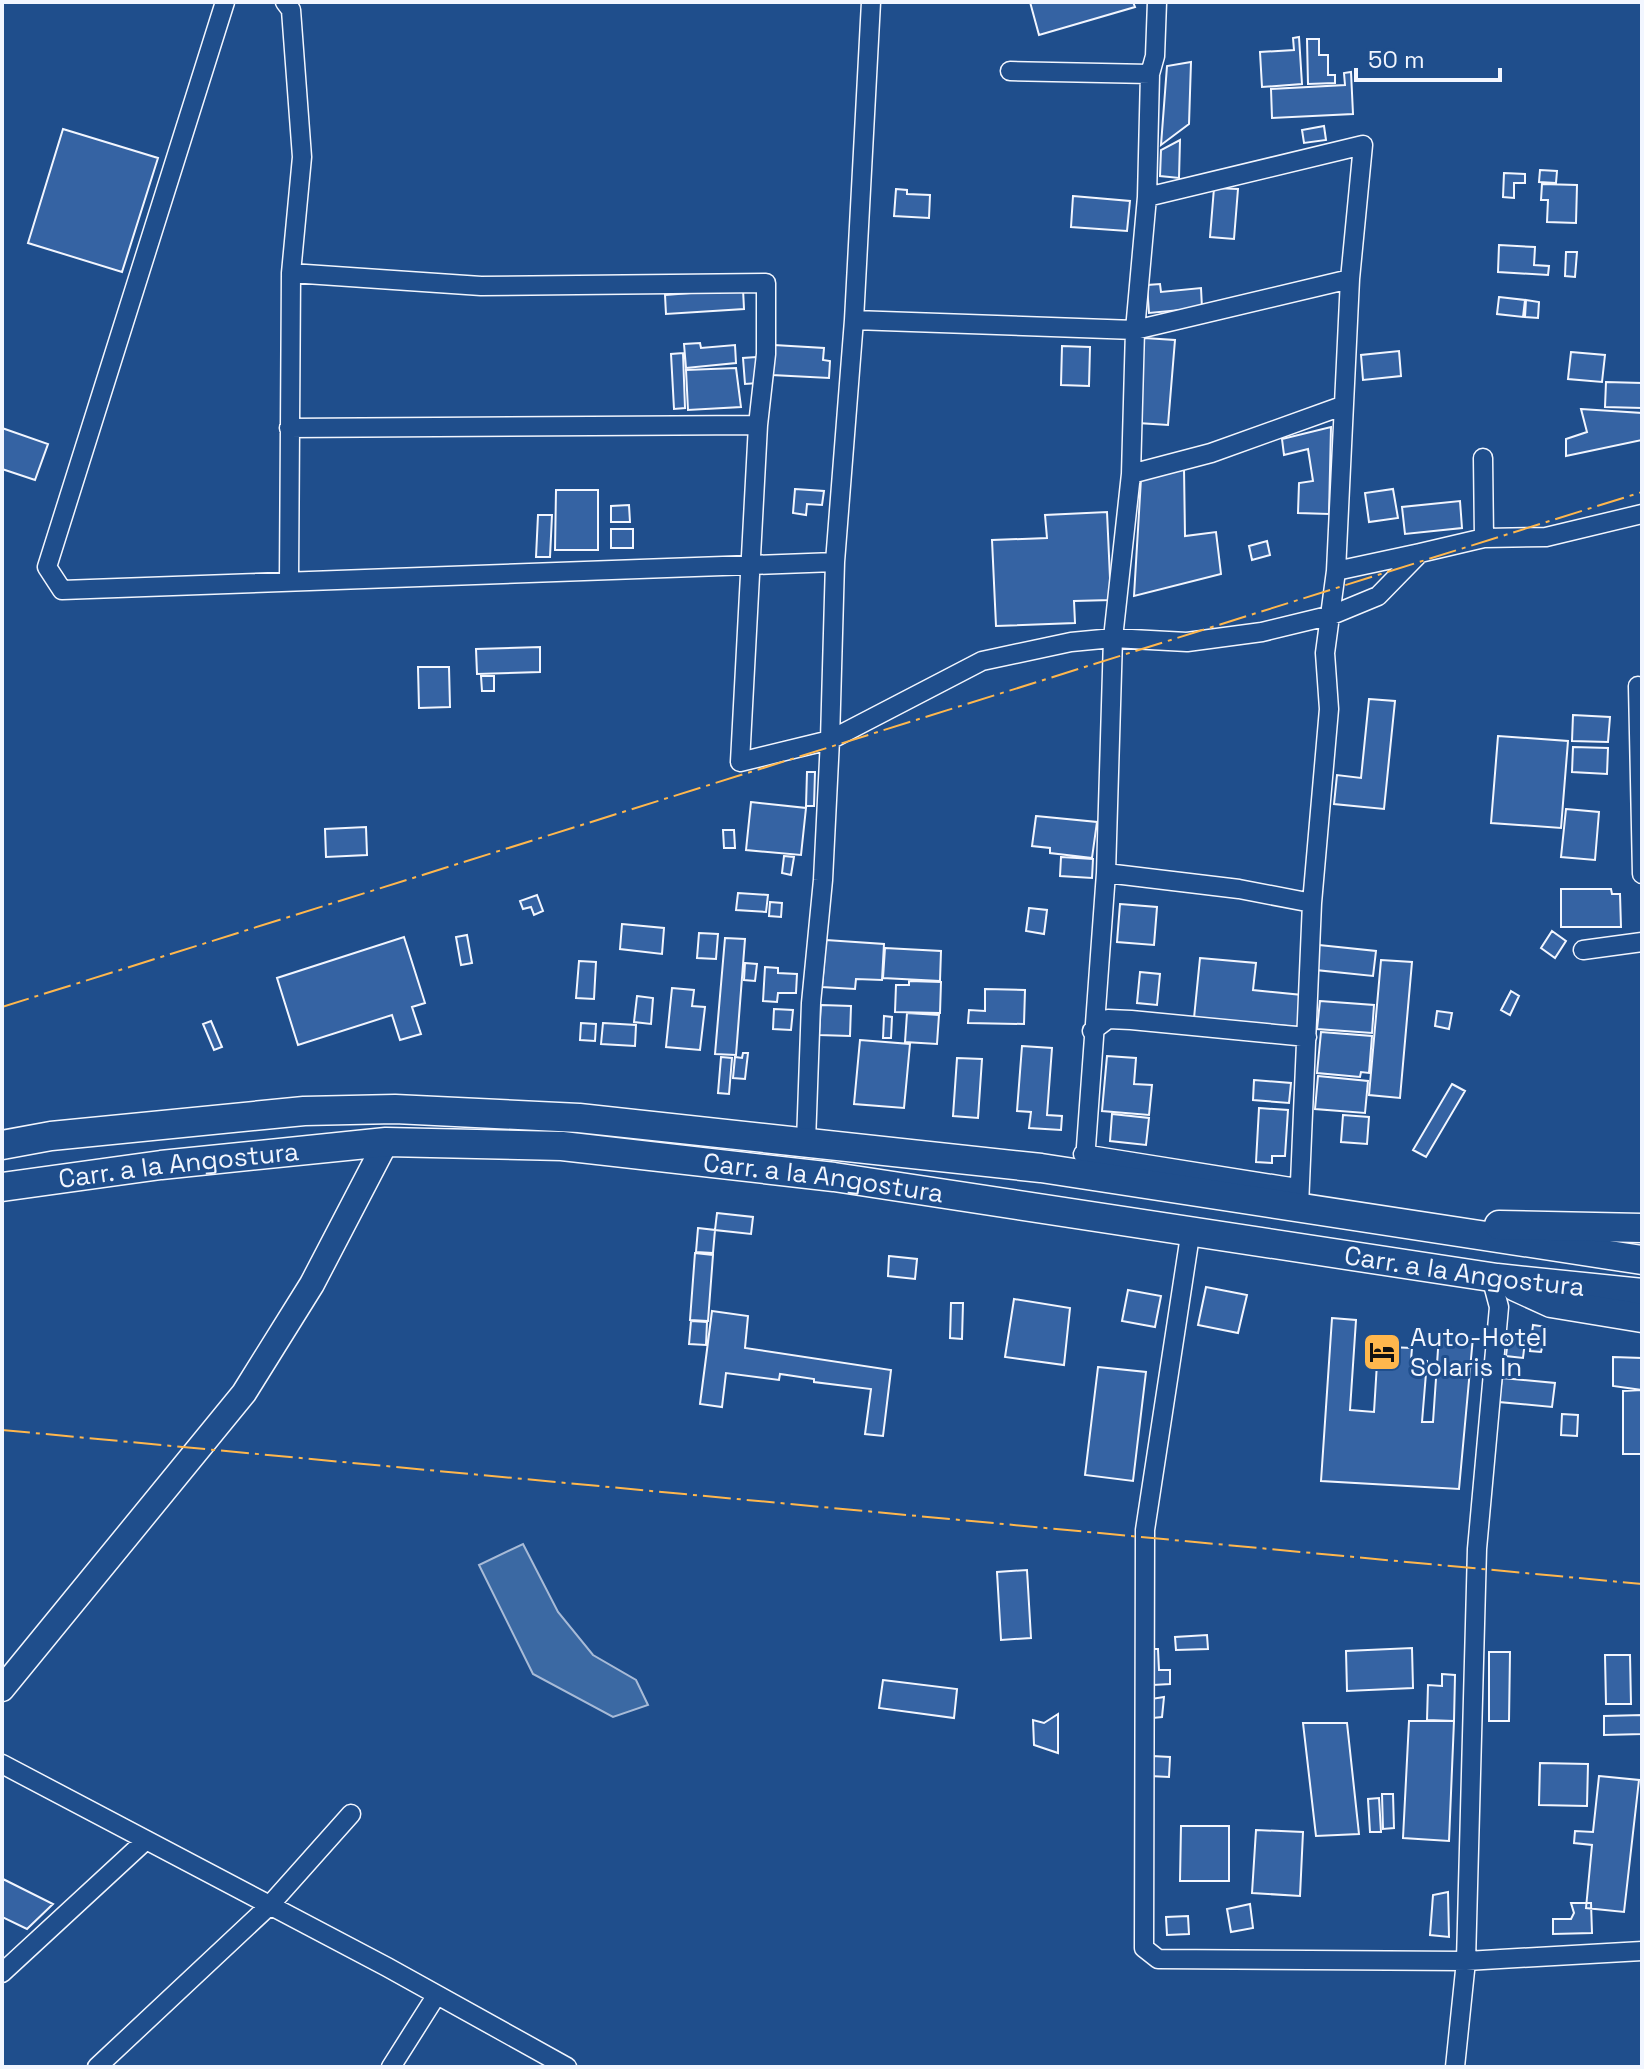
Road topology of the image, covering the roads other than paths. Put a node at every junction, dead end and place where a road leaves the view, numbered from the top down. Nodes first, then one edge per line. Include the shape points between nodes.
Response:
1 (225, 2) edge
2 (285, 2) edge
3 (871, 2) edge
4 (1157, 2) edge
5 (1010, 71) dead end
6 (1150, 74) junction
7 (1147, 197) junction
8 (291, 273) junction
9 (1350, 279) junction
10 (854, 320) junction
11 (1135, 330) junction
12 (1342, 406) junction
13 (758, 425) junction
14 (289, 428) junction
15 (1483, 458) dead end
16 (1131, 474) junction
17 (1642, 514) edge
18 (1484, 538) junction
19 (1420, 553) junction
20 (835, 562) junction
21 (750, 565) junction
22 (1336, 571) junction
23 (289, 580) junction
24 (1332, 615) junction
25 (1113, 638) junction
26 (1638, 686) dead end
27 (830, 740) junction
28 (1641, 792) edge
29 (1106, 873) junction
30 (1642, 874) edge
31 (1312, 903) junction
32 (1642, 942) edge
33 (1583, 950) dead end
34 (1092, 1031) junction
35 (1307, 1037) junction
36 (386, 1142) junction
37 (806, 1142) junction
38 (2, 1145) edge
39 (1083, 1164) junction
40 (2, 1187) edge
41 (1298, 1197) junction
42 (1433, 1227) junction
43 (1642, 1228) edge
44 (1191, 1229) junction
45 (1642, 1260) edge
46 (1494, 1277) junction
47 (1642, 1293) edge
48 (1642, 1318) edge
49 (2, 1689) edge
50 (2, 1764) edge
51 (351, 1814) dead end
52 (145, 1841) junction
53 (269, 1906) junction
54 (1642, 1951) edge
55 (1466, 1961) junction
56 (2, 1973) edge
57 (436, 1996) junction
58 (97, 2067) edge
59 (391, 2067) edge
60 (567, 2067) edge
61 (1455, 2067) edge

1 - 23 street via 47,567 62,590
2 - 8 street via 291,10 302,157
3 - 10 street
4 - 6 street
5 - 6 street
6 - 7 street
7 - 9 street via 1363,145
7 - 11 street
8 - 13 street via 481,286 766,283
8 - 14 street
9 - 11 street
9 - 12 street
10 - 11 street
10 - 20 street
11 - 16 street
12 - 16 street via 1211,453
12 - 22 street
13 - 14 street
13 - 21 street
14 - 23 street
15 - 18 street
16 - 25 street
17 - 18 street via 1546,537
18 - 19 street
19 - 22 street
19 - 24 street via 1378,596
20 - 21 street
20 - 27 street
21 - 23 street
21 - 27 street via 740,762
22 - 24 street
24 - 25 street via 1187,642
24 - 31 street via 1325,653 1329,709
25 - 27 street via 982,661
25 - 29 street
26 - 28 street
27 - 37 street
28 - 30 street
29 - 31 street
29 - 34 street
31 - 35 street
32 - 33 street
34 - 35 street via 1108,1019
34 - 39 street
35 - 41 street
36 - 40 main road, Carr. a la Angostura
36 - 44 main road, Carr. a la Angostura via 562,1146 834,1177
36 - 49 street via 312,1284 244,1393
37 - 38 main road, Carr. a la Angostura via 579,1118 395,1109 274,1114
37 - 39 main road, Carr. a la Angostura
39 - 41 main road, Carr. a la Angostura
41 - 42 main road, Carr. a la Angostura
42 - 43 main road
42 - 45 main road, Carr. a la Angostura
44 - 46 main road, Carr. a la Angostura
44 - 55 street via 1145,1530 1144,1948 1158,1959
46 - 47 main road, Carr. a la Angostura
46 - 48 main road via 1551,1303
46 - 55 street via 1499,1307 1477,1549
50 - 52 street
51 - 53 street
52 - 53 street
52 - 56 street
53 - 57 street
53 - 58 street
54 - 55 street
55 - 61 street
57 - 59 street
57 - 60 street

